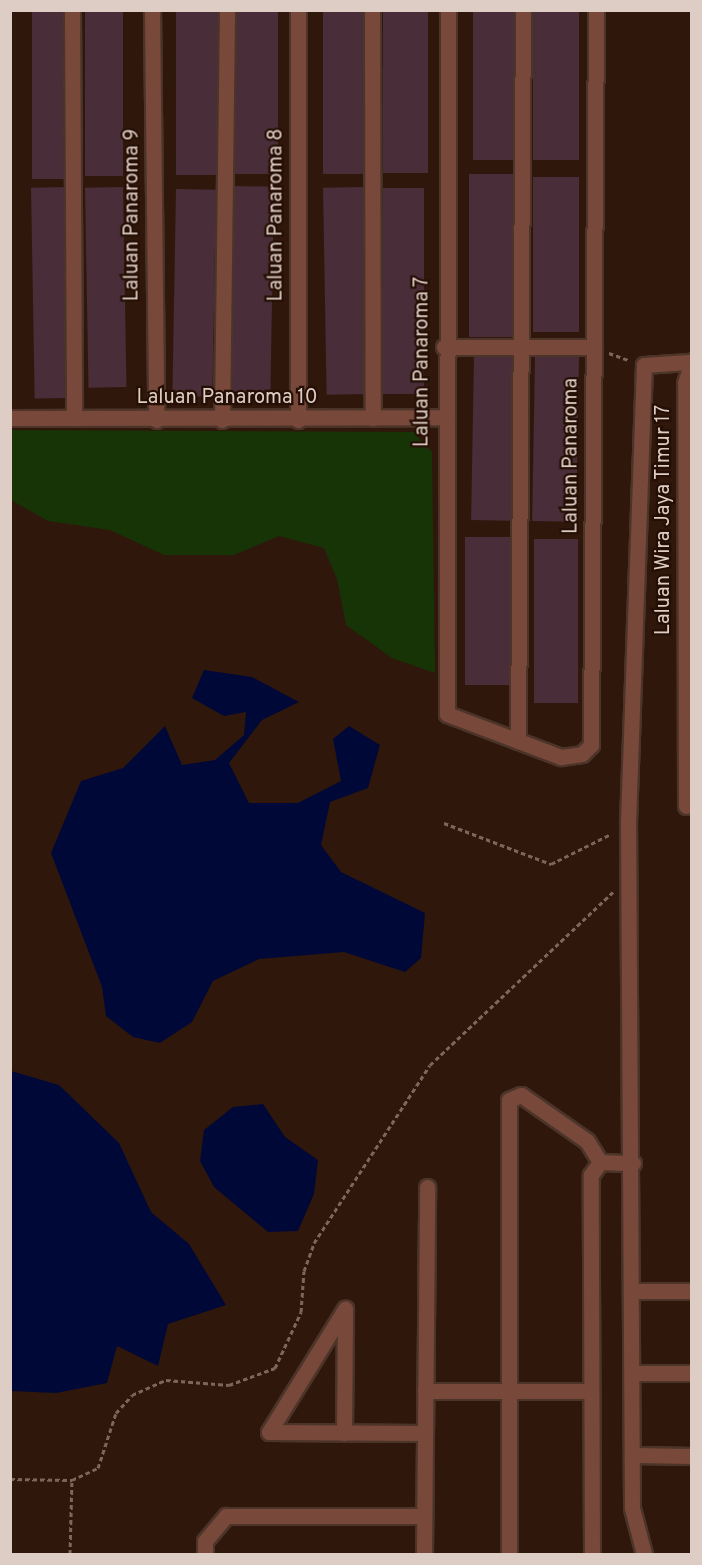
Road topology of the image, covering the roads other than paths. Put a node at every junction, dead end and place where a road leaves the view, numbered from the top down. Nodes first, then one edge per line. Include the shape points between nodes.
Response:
1 (72, 10) edge
2 (152, 10) edge
3 (227, 10) edge
4 (298, 10) edge
5 (372, 10) edge
6 (448, 10) edge
7 (523, 10) edge
8 (596, 10) edge
9 (521, 346) junction
10 (444, 347) junction
11 (593, 347) junction
12 (690, 361) edge
13 (443, 417) junction
14 (10, 418) edge
15 (74, 418) junction
16 (373, 418) junction
17 (156, 420) junction
18 (222, 420) junction
19 (298, 420) junction
20 (689, 514) edge
21 (688, 600) edge
22 (688, 682) edge
23 (447, 714) joint
24 (518, 741) junction
25 (686, 806) dead end
26 (600, 1162) junction
27 (633, 1163) junction
28 (427, 1187) dead end
29 (635, 1291) junction
30 (692, 1291) edge
31 (634, 1373) junction
32 (692, 1373) edge
33 (425, 1391) junction
34 (509, 1391) junction
35 (591, 1391) junction
36 (344, 1433) junction
37 (425, 1433) junction
38 (634, 1455) junction
39 (692, 1456) edge
40 (424, 1516) junction
41 (205, 1548) edge
42 (424, 1554) edge
43 (509, 1554) edge
44 (592, 1554) edge
45 (644, 1554) edge

1 - 15 street
2 - 17 street, Laluan Panaroma 9
3 - 18 street
4 - 19 street, Laluan Panaroma 8
5 - 16 street
6 - 10 street, Laluan Panaroma 7
7 - 9 street
8 - 11 street, Laluan Panaroma
9 - 10 street
9 - 11 street
9 - 24 street
10 - 13 street, Laluan Panaroma 7
11 - 24 street, Laluan Panaroma via 591,745 582,754 561,757
12 - 20 street, Laluan Wira Jaya Timur 17
12 - 27 street via 644,366 628,823
13 - 16 street, Laluan Panaroma 10
13 - 23 street, Laluan Panaroma 7
14 - 15 street, Laluan Panaroma 10
15 - 17 street, Laluan Panaroma 10
16 - 19 street, Laluan Panaroma 10
17 - 18 street, Laluan Panaroma 10
18 - 19 street, Laluan Panaroma 10
20 - 21 street, Laluan Wira Jaya Timur 17
21 - 22 street, Laluan Wira Jaya Timur 17
22 - 25 street, Laluan Wira Jaya Timur 17
23 - 24 street, Laluan Panaroma
26 - 27 street
26 - 34 street via 587,1141 521,1095 509,1100
26 - 35 street via 591,1175
27 - 29 street
28 - 33 street
29 - 30 street
29 - 31 street
31 - 32 street
31 - 38 street
33 - 34 street
33 - 37 street
34 - 35 street
34 - 43 street
35 - 44 street
36 - 36 street via 269,1432 345,1309
36 - 37 street
37 - 40 street
38 - 39 street
38 - 45 street via 632,1508
40 - 41 street via 226,1516
40 - 42 street

